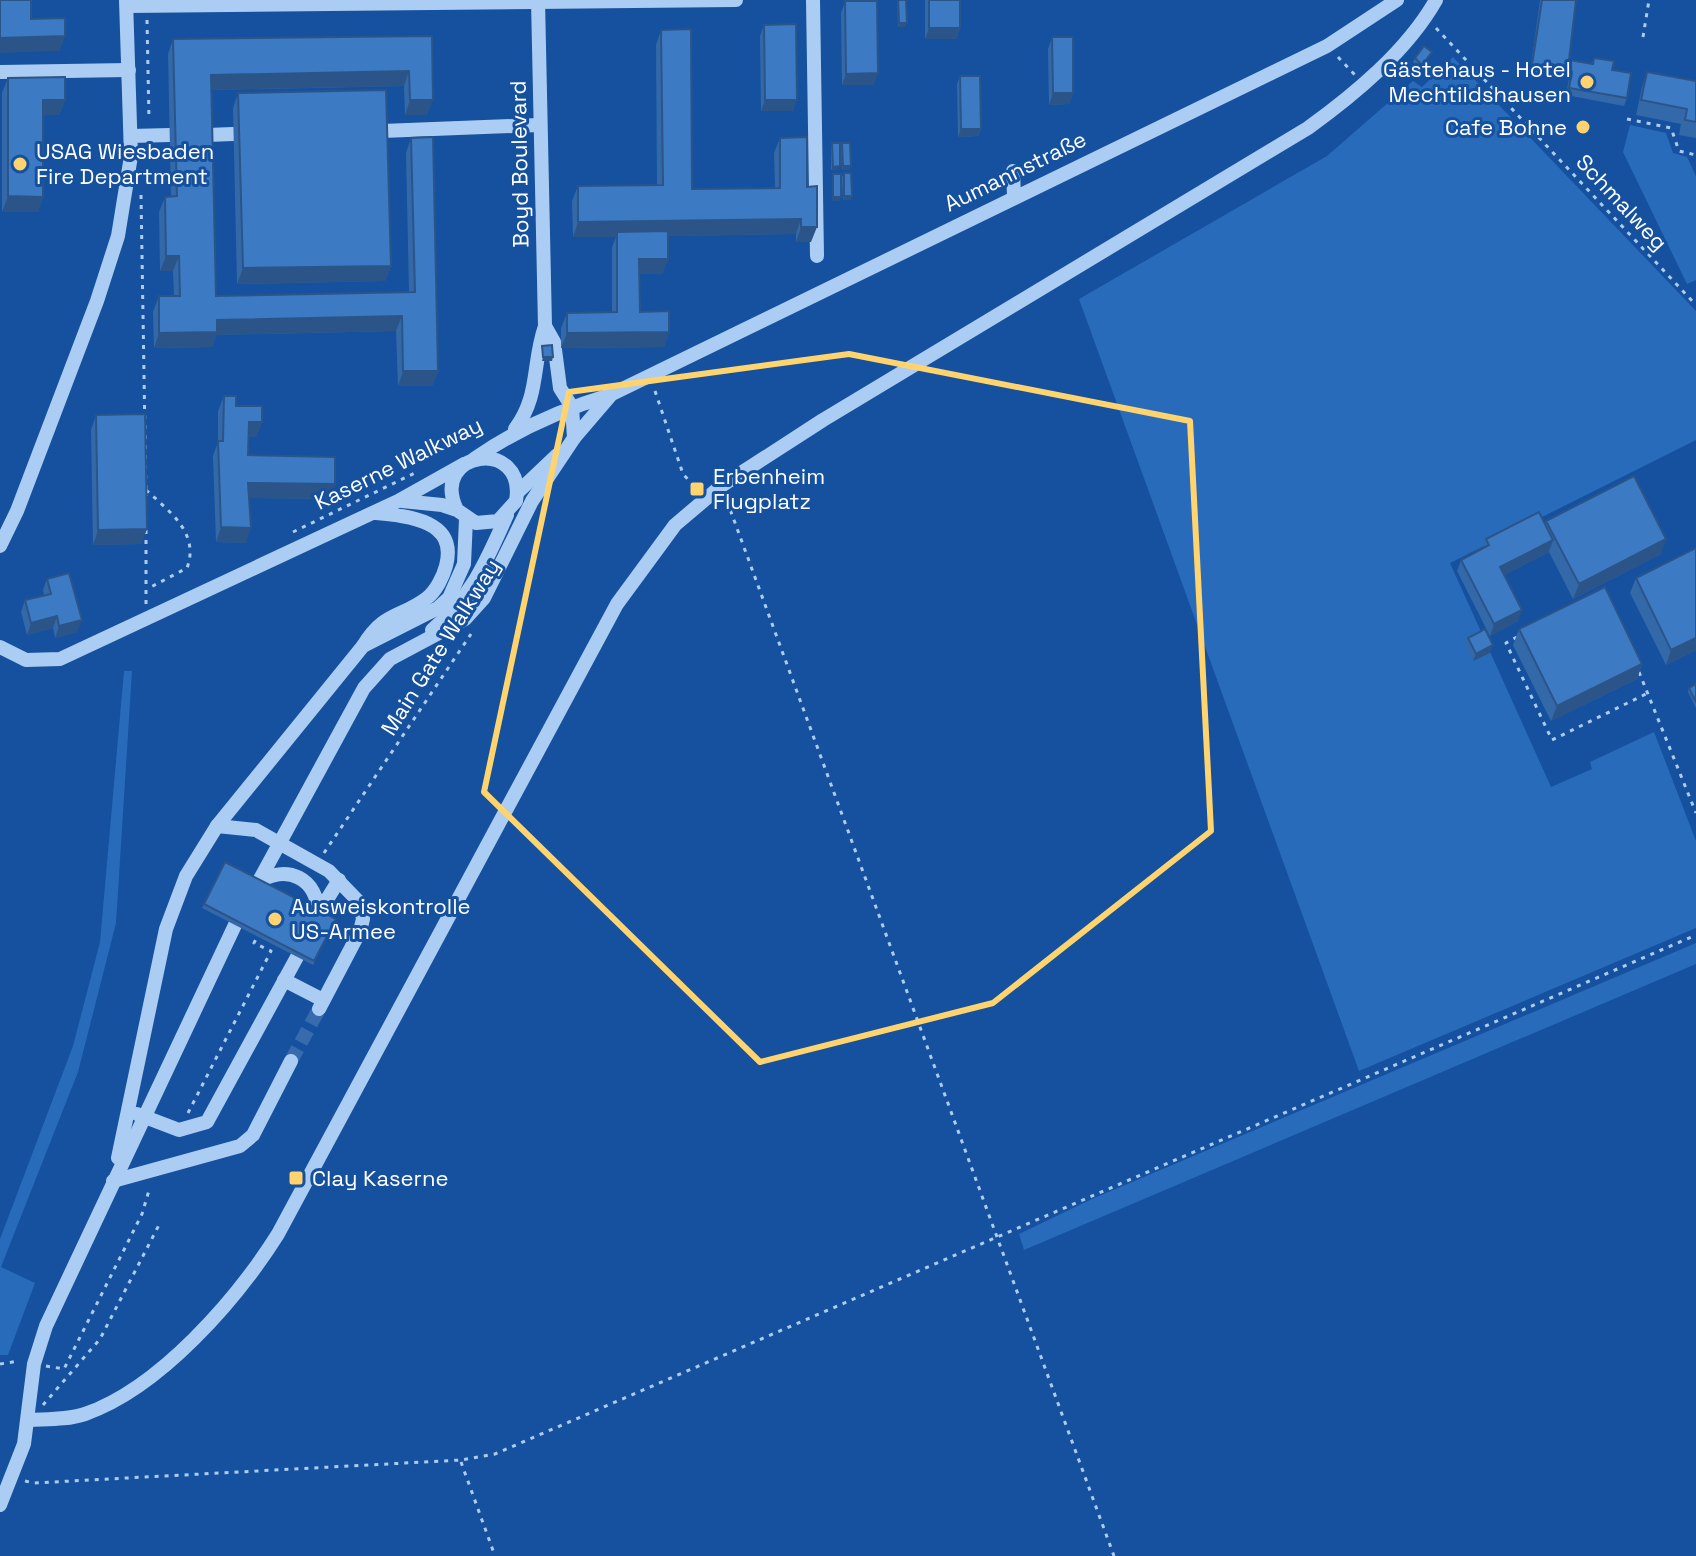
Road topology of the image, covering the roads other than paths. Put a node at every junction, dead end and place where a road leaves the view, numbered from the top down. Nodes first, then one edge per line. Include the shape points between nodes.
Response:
1 (736, 0) edge
2 (813, 0) edge
3 (1397, 0) edge
4 (1436, 0) edge
5 (538, 1) edge
6 (126, 3) edge
7 (1380, 5) edge
8 (129, 70) junction
9 (0, 72) edge
10 (539, 125) junction
11 (382, 131) edge
12 (233, 134) dead end
13 (170, 135) dead end
14 (207, 135) edge
15 (131, 136) junction
16 (1013, 171) dead end
17 (1014, 196) junction
18 (817, 256) dead end
19 (545, 326) junction
20 (610, 395) junction
21 (572, 407) junction
22 (512, 433) junction
23 (574, 438) junction
24 (469, 462) junction
25 (518, 492) junction
26 (398, 501) junction
27 (374, 513) junction
28 (462, 514) junction
29 (507, 515) junction
30 (0, 546) edge
31 (416, 643) junction
32 (363, 646) junction
33 (0, 647) edge
34 (217, 826) junction
35 (279, 842) junction
36 (339, 880) junction
37 (257, 883) junction
38 (297, 957) edge
39 (284, 980) junction
40 (291, 1061) tunnel mouth
41 (128, 1109) junction
42 (144, 1118) junction
43 (113, 1181) junction
44 (29, 1420) junction
45 (0, 1505) edge

1 - 5 street
2 - 18 street
3 - 7 street, Aumannstraße
4 - 44 street via 1364,84 1308,128 823,420 721,486 675,525 617,604 248,1281 212,1323 150,1376 105,1405 66,1418
5 - 6 street
5 - 10 street, Boyd Boulevard
6 - 8 street
7 - 17 street, Aumannstraße via 1327,46
8 - 9 street
8 - 15 street
10 - 11 street
10 - 19 street, Boyd Boulevard
12 - 14 street
13 - 15 street
15 - 30 street via 110,262
16 - 17 street
17 - 20 street, Aumannstraße
19 - 21 street, Boyd Boulevard via 554,342 560,388
19 - 22 street, Boyd Boulevard via 529,411
20 - 21 street, Aumannstraße
20 - 23 street
21 - 22 street, Aumannstraße
21 - 23 street, Boyd Boulevard
22 - 24 street, Aumannstraße
23 - 25 street
23 - 31 street via 532,501 484,598 465,619
24 - 25 street via 485,458 505,465
24 - 26 street, Aumannstraße
24 - 28 street via 451,491
25 - 29 street
26 - 27 street, Aumannstraße
26 - 28 street via 423,501
27 - 32 street via 426,521 446,540 449,556 432,593 373,629
27 - 33 street, Aumannstraße via 60,659 26,660
28 - 29 street via 487,524
28 - 32 street via 464,564 449,598
29 - 31 street via 459,607
31 - 35 street via 390,659 364,688
32 - 34 street
34 - 35 street via 241,826
34 - 41 street via 186,876 166,929
35 - 36 street
35 - 37 street
36 - 37 street via 318,915 315,891 301,878 276,873
36 - 39 street via 360,903 363,919 321,1005
37 - 42 street
38 - 39 street
39 - 42 street via 207,1122 179,1130
40 - 43 street via 253,1135 240,1146
41 - 42 street
41 - 43 street
42 - 43 street
43 - 44 street via 60,1293 34,1364
44 - 45 street

